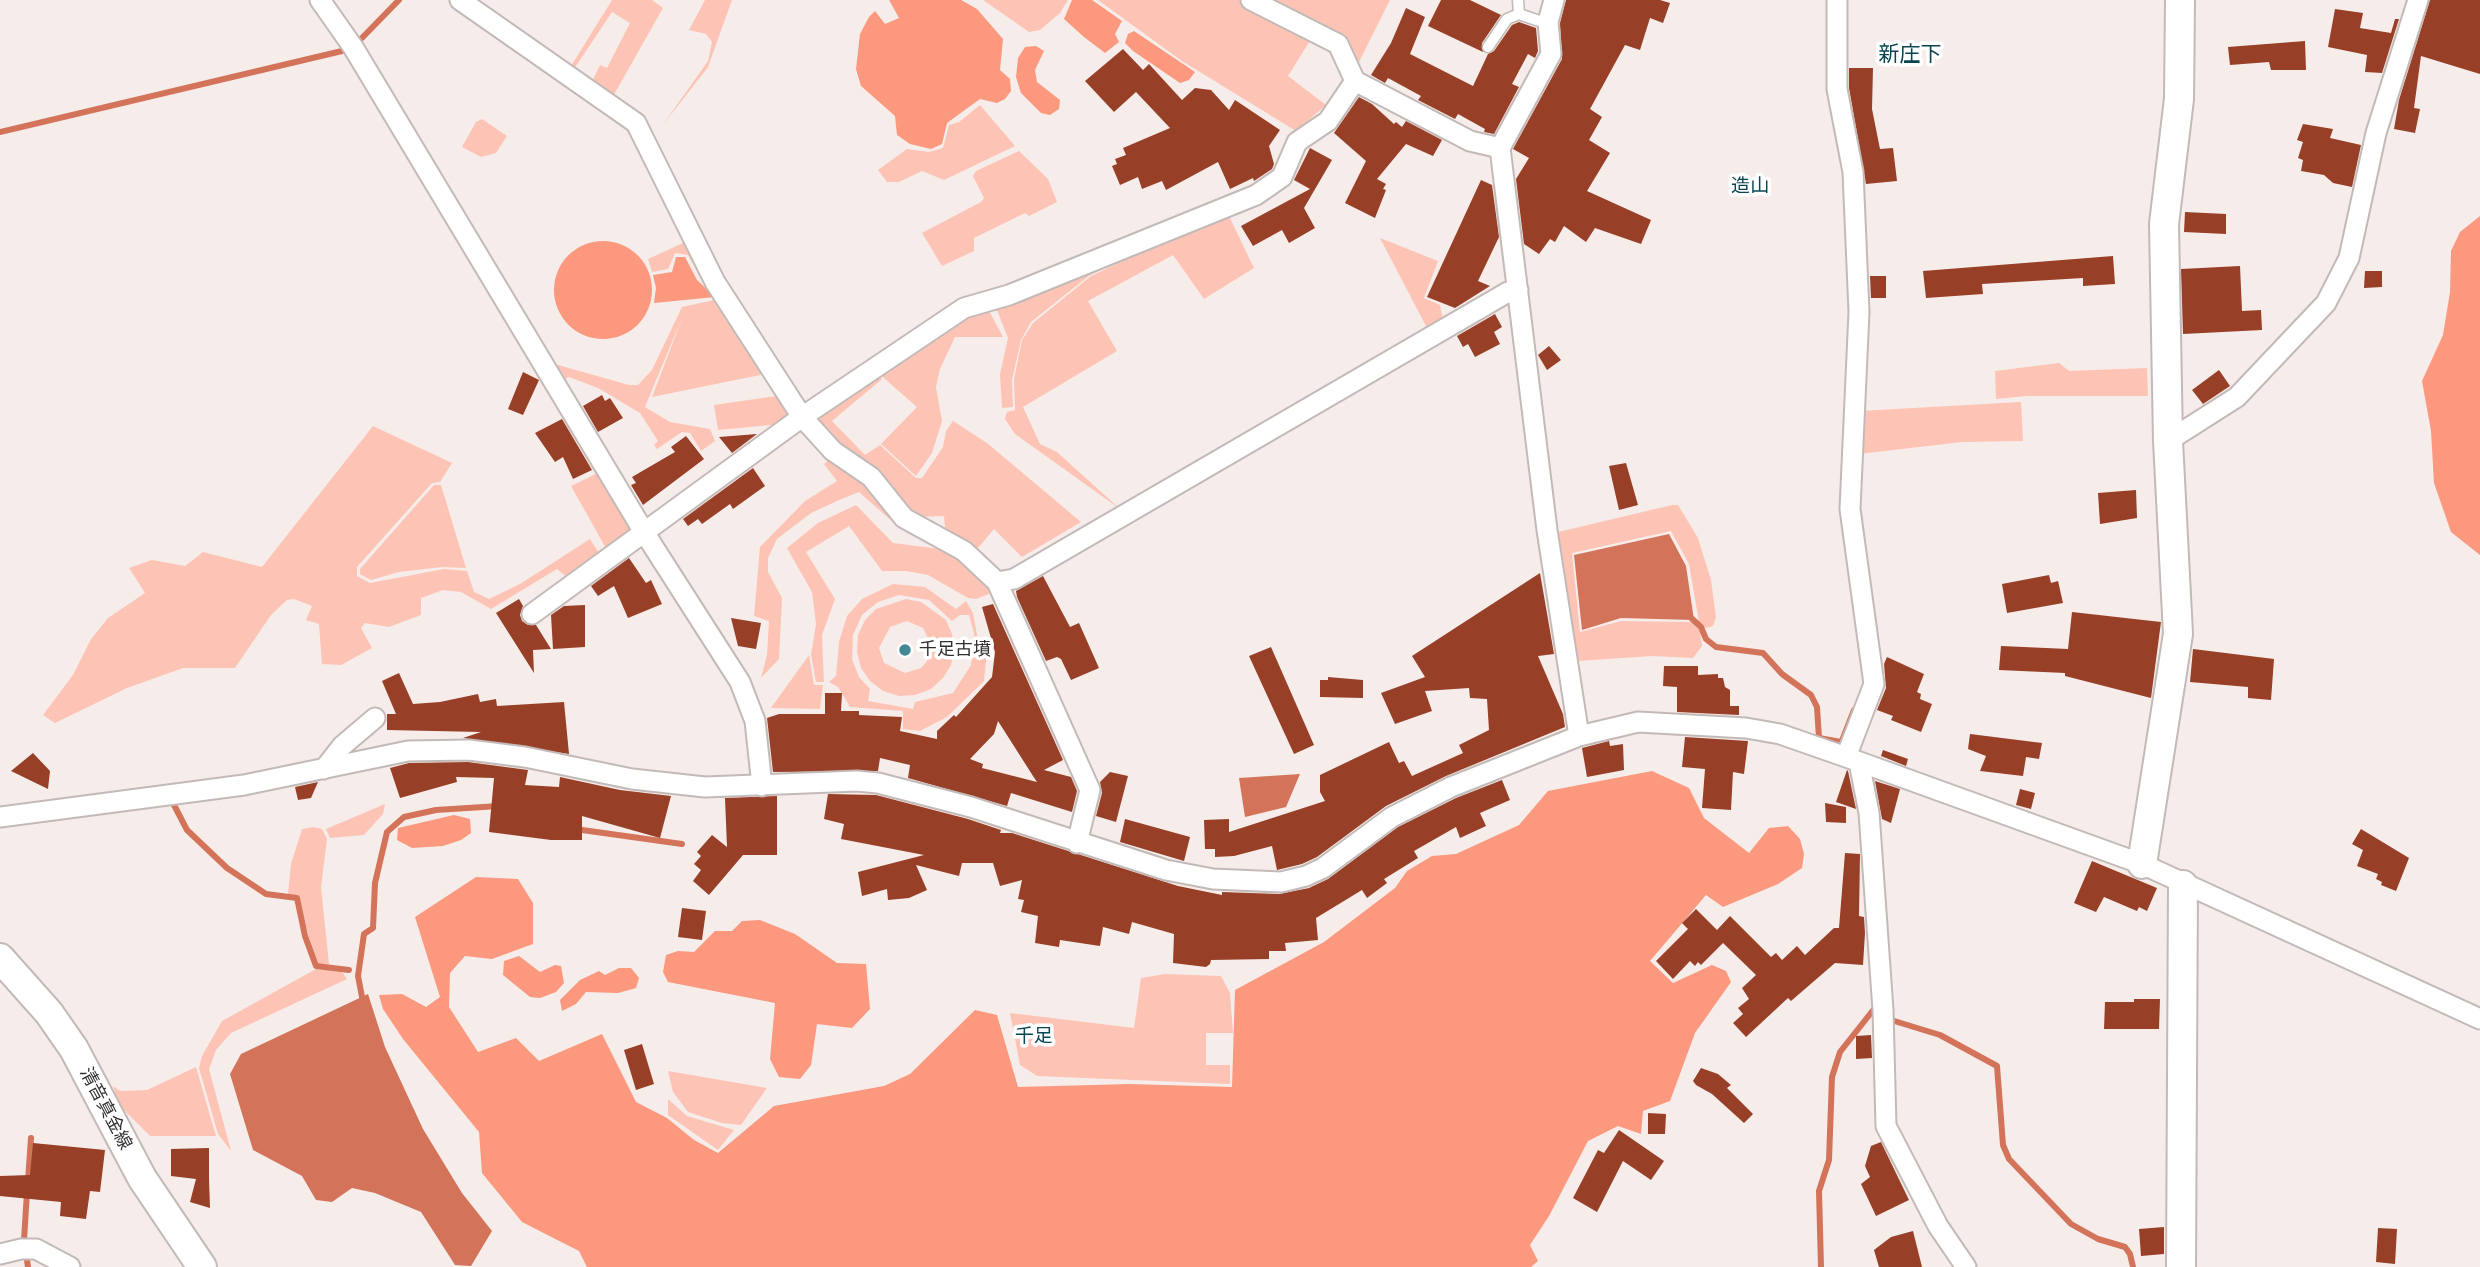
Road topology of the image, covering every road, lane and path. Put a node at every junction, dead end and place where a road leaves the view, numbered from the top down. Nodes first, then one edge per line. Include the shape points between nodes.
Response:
1 (320, 0) edge
2 (460, 0) edge
3 (1251, 0) edge
4 (1518, 0) edge
5 (1554, 0) edge
6 (1838, 0) edge
7 (2180, 0) edge
8 (2418, 0) edge
9 (1518, 14) junction
10 (1548, 24) junction
11 (1488, 47) dead end
12 (1355, 81) junction
13 (1500, 148) junction
14 (1518, 290) junction
15 (802, 417) junction
16 (2168, 441) junction
17 (644, 532) junction
18 (997, 582) junction
19 (532, 614) dead end
20 (375, 718) dead end
21 (1580, 736) junction
22 (1853, 759) junction
23 (324, 769) junction
24 (762, 786) junction
25 (0, 817) edge
26 (1077, 843) junction
27 (2142, 864) junction
28 (2183, 885) junction
29 (0, 958) edge
30 (2480, 1019) edge
31 (0, 1254) edge
32 (70, 1267) edge
33 (202, 1267) edge
34 (1966, 1267) edge
35 (2181, 1267) edge

1 - 17 street
2 - 15 street via 636,123 715,282
3 - 12 street via 1338,44
4 - 9 lane
5 - 10 street
6 - 22 street via 1837,89 1853,172 1859,312 1850,523 1874,684
7 - 16 street via 2179,99 2164,224
8 - 16 street via 2376,133 2350,258 2326,303 2237,397
9 - 10 lane
9 - 11 lane via 1507,19
10 - 13 street via 1551,54
12 - 13 street via 1470,141
12 - 15 street via 1328,121 1297,142 1282,177 1256,195 1009,295 964,308
13 - 14 street
14 - 18 street via 1014,579
14 - 21 street
15 - 17 street
15 - 18 street via 832,451 871,477 904,518 964,551
16 - 27 street via 2178,634
17 - 19 street
17 - 24 street via 748,698
18 - 26 street via 1090,790
20 - 23 street via 342,746
21 - 22 street via 1639,722 1746,727
21 - 26 street via 1451,787 1392,817 1323,868 1281,882 1194,877
22 - 27 street
22 - 34 street via 1869,813 1886,1126 1938,1226
23 - 24 street via 408,751 469,750 655,782
23 - 25 street via 244,785
24 - 26 street via 878,783 971,807
27 - 28 street
28 - 30 street
28 - 35 street
29 - 33 street, 清音真金線 via 74,1049 142,1178
31 - 32 street via 24,1248

